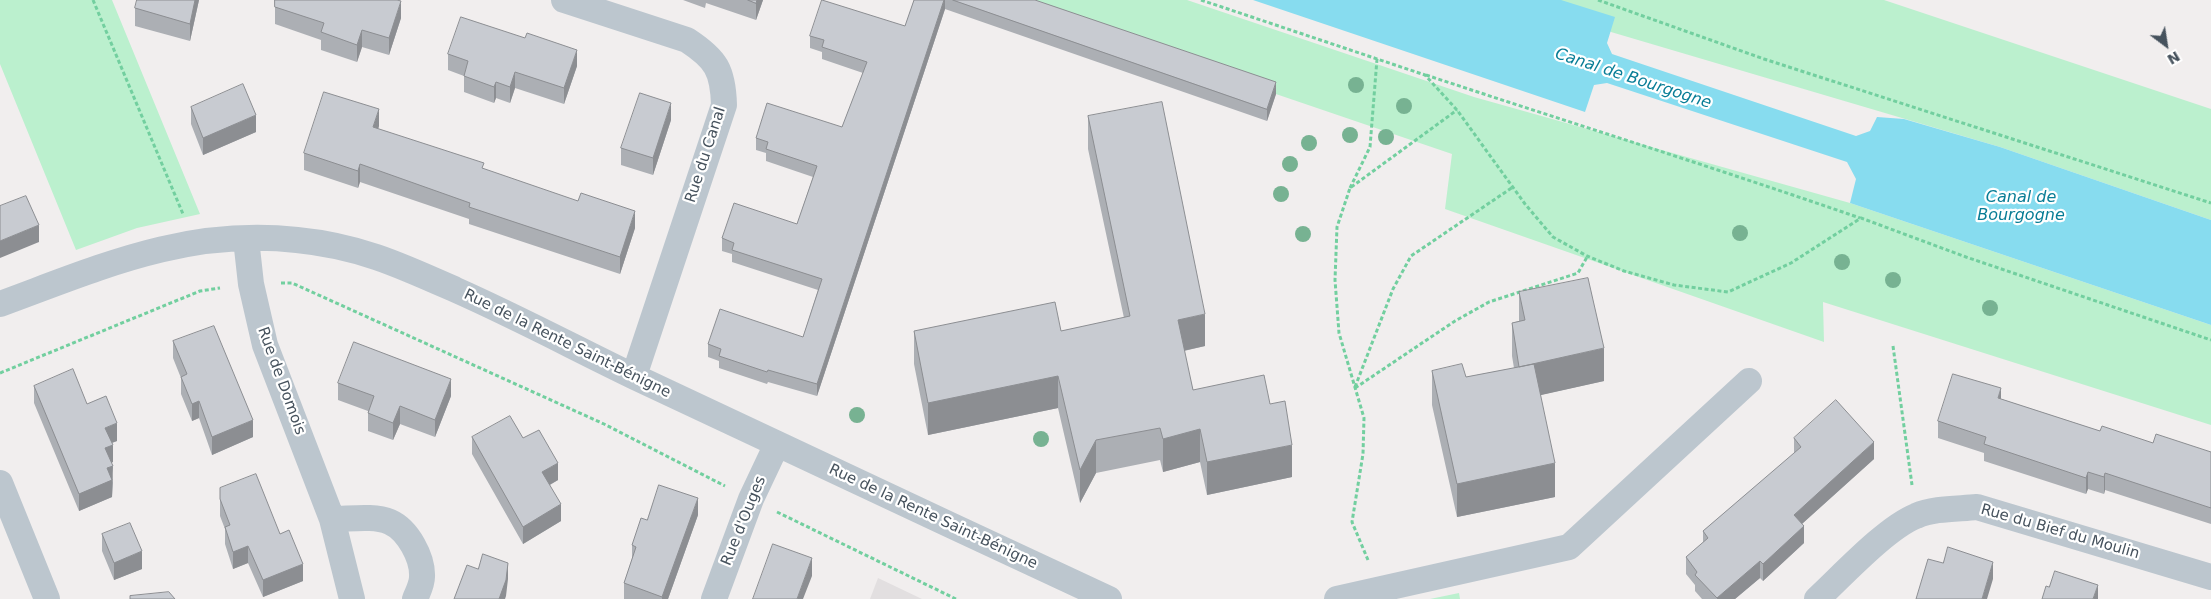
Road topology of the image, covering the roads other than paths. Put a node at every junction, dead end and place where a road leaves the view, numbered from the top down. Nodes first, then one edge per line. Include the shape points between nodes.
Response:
1 (564, 0) edge
2 (246, 238) junction
3 (0, 304) edge
4 (634, 376) junction
5 (1749, 381) dead end
6 (777, 444) junction
7 (0, 483) edge
8 (332, 519) junction
9 (2211, 577) edge
10 (48, 599) edge
11 (352, 599) edge
12 (415, 599) edge
13 (714, 599) edge
14 (1109, 599) edge
15 (1337, 599) edge
16 (1817, 599) edge

1 - 4 street, Rue du Canal via 687,40 718,66 723,82 724,105
2 - 3 street, Rue de la Rente Saint-Bénigne via 194,242 126,258
2 - 4 street, Rue de la Rente Saint-Bénigne via 348,247 379,257 491,306
2 - 8 street, Rue de Domois via 251,284 265,345
4 - 6 street, Rue de la Rente Saint-Bénigne
5 - 15 street via 1570,547
6 - 13 street, Rue d'Ouges via 751,499
6 - 14 street, Rue de la Rente Saint-Bénigne
7 - 10 street
8 - 11 street, Rue de Domois
8 - 12 street via 376,519 390,522 400,529 417,552 422,569
9 - 16 street, Rue du Bief du Moulin via 1977,507 1916,516 1887,535

